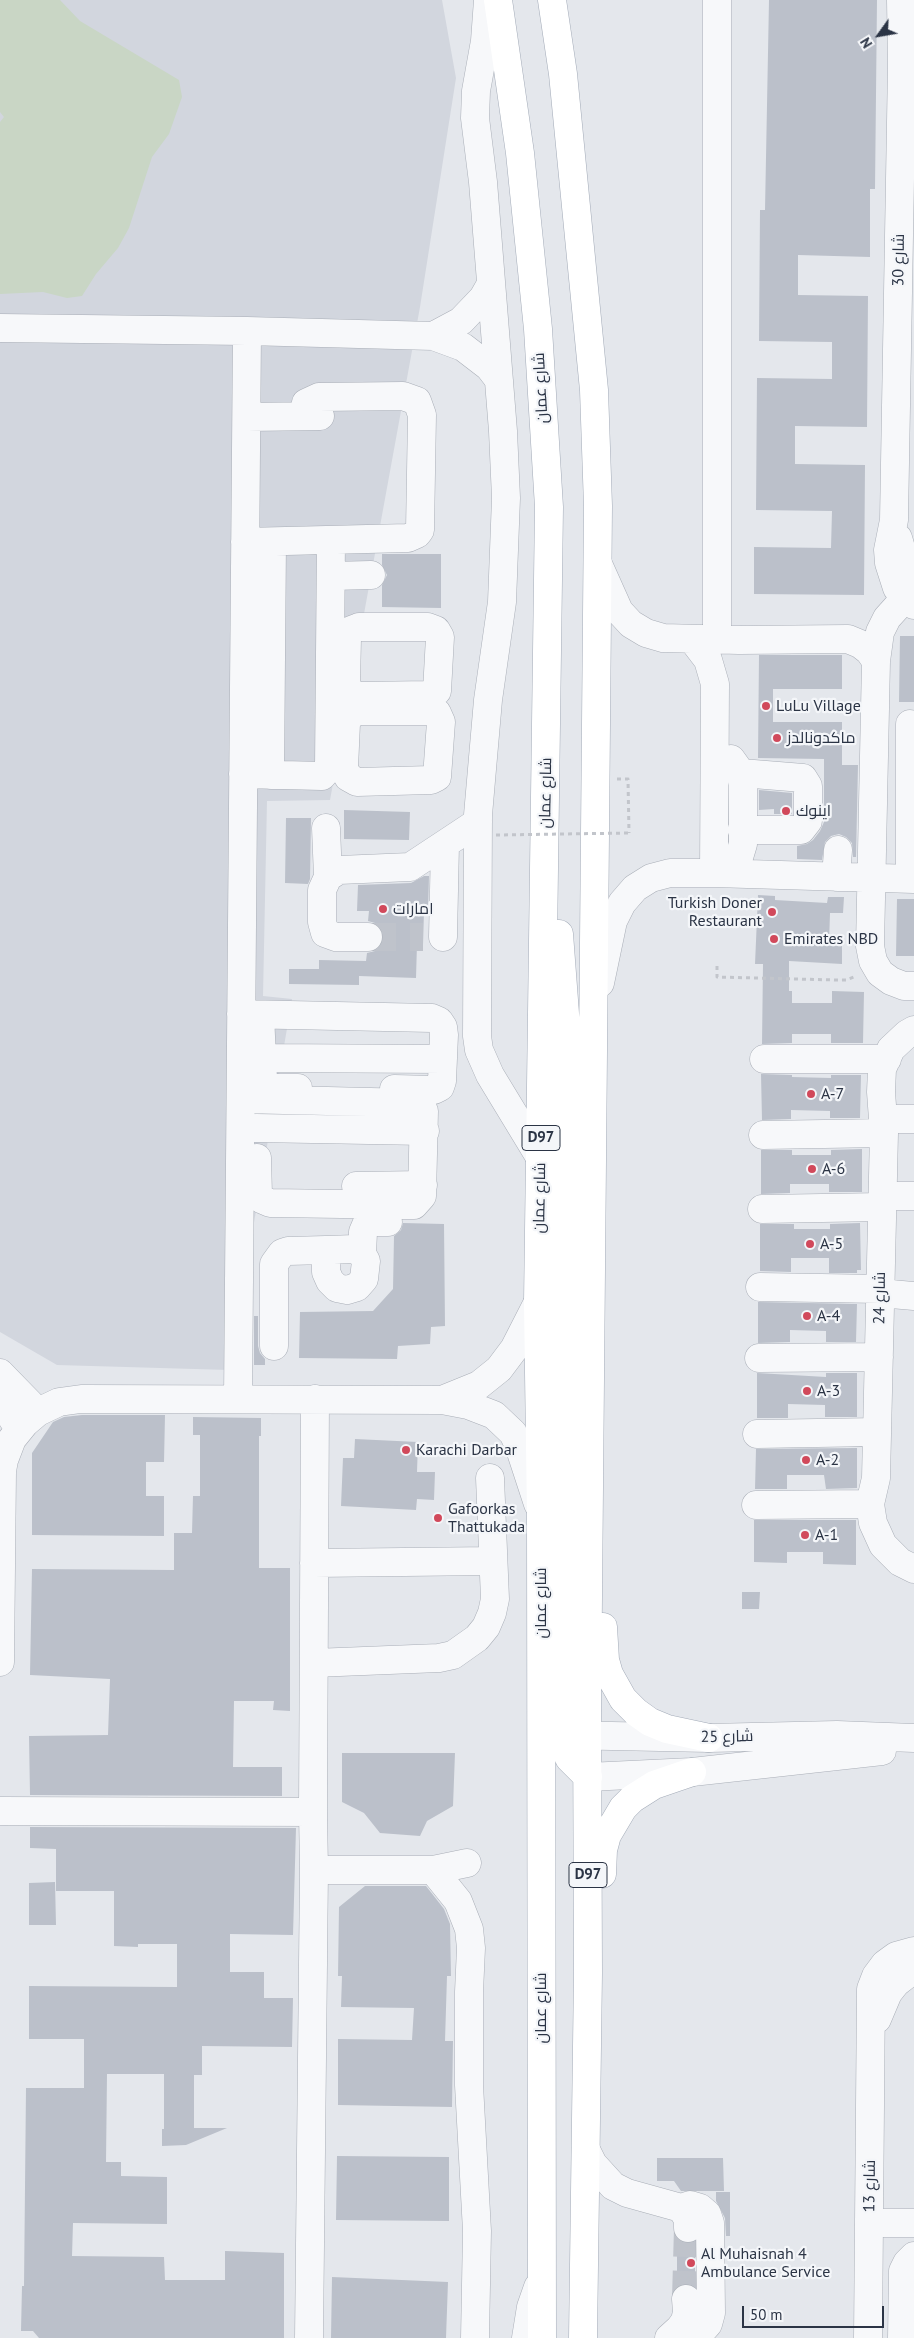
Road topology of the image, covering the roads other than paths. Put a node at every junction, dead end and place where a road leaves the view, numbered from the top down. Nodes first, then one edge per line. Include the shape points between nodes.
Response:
1 (488, 0) edge
2 (498, 0) edge
3 (552, 0) edge
4 (717, 0) edge
5 (902, 0) edge
6 (908, 65) edge
7 (491, 284) junction
8 (0, 328) edge
9 (247, 331) junction
10 (433, 336) junction
11 (906, 344) edge
12 (499, 380) junction
13 (246, 417) junction
14 (331, 540) junction
15 (259, 542) junction
16 (598, 564) junction
17 (371, 575) dead end
18 (331, 576) junction
19 (911, 593) edge
20 (342, 628) junction
21 (716, 640) junction
22 (876, 661) junction
23 (874, 723) junction
24 (912, 724) edge
25 (715, 740) junction
26 (741, 773) junction
27 (257, 774) junction
28 (912, 778) edge
29 (326, 828) dead end
30 (487, 828) junction
31 (912, 829) edge
32 (742, 830) junction
33 (445, 844) junction
34 (546, 846) junction
35 (838, 850) dead end
36 (722, 873) junction
37 (328, 877) junction
38 (836, 877) junction
39 (871, 879) junction
40 (912, 879) edge
41 (368, 937) tunnel mouth
42 (478, 957) junction
43 (914, 986) edge
44 (593, 1012) junction
45 (251, 1014) junction
46 (914, 1030) edge
47 (914, 1053) edge
48 (764, 1059) dead end
49 (887, 1059) junction
50 (252, 1110) junction
51 (914, 1119) edge
52 (884, 1126) junction
53 (763, 1135) dead end
54 (541, 1158) junction
55 (914, 1196) edge
56 (882, 1202) junction
57 (762, 1208) dead end
58 (388, 1222) dead end
59 (326, 1250) junction
60 (362, 1254) junction
61 (760, 1287) dead end
62 (914, 1296) edge
63 (880, 1297) junction
64 (538, 1302) junction
65 (274, 1309) junction
66 (239, 1310) junction
67 (914, 1310) edge
68 (274, 1346) dead end
69 (879, 1357) junction
70 (759, 1358) dead end
71 (0, 1373) edge
72 (238, 1398) junction
73 (0, 1399) edge
74 (315, 1399) junction
75 (442, 1400) junction
76 (28, 1420) junction
77 (877, 1432) junction
78 (757, 1434) dead end
79 (490, 1478) dead end
80 (876, 1478) junction
81 (756, 1504) dead end
82 (870, 1504) junction
83 (541, 1514) junction
84 (588, 1517) junction
85 (914, 1549) edge
86 (494, 1561) junction
87 (314, 1563) junction
88 (914, 1569) edge
89 (0, 1662) edge
90 (314, 1663) junction
91 (563, 1735) junction
92 (709, 1738) junction
93 (914, 1738) edge
94 (914, 1747) edge
95 (692, 1772) junction
96 (588, 1777) junction
97 (0, 1811) edge
98 (313, 1812) junction
99 (467, 1864) dead end
100 (314, 1870) junction
101 (433, 1870) junction
102 (914, 1951) edge
103 (914, 1969) edge
104 (588, 1973) junction
105 (871, 2034) junction
106 (586, 2150) junction
107 (869, 2223) junction
108 (914, 2223) edge
109 (914, 2256) edge
110 (542, 2279) junction
111 (686, 2299) tunnel mouth
112 (309, 2338) edge
113 (475, 2338) edge
114 (526, 2338) edge
115 (542, 2338) edge
116 (583, 2338) edge
117 (669, 2338) edge
118 (689, 2338) edge
119 (868, 2338) edge
120 (902, 2338) edge

1 - 7 street via 475,104
2 - 34 main road, شارع عمان / D97 via 520,152 538,329 549,507
3 - 16 main road, شارع عمان / D97 via 563,74 594,390
4 - 21 street
5 - 6 street, شارع 30
6 - 11 street, شارع 30
7 - 10 street via 484,298 462,321
7 - 12 street
8 - 9 street
9 - 10 street
9 - 13 street
10 - 12 street via 463,347
11 - 19 street, شارع 30 via 894,520 888,550 891,576
12 - 30 street via 505,464 505,551 502,602 488,700
13 - 14 street via 303,416 306,403 312,398 385,396 411,397 417,401 422,415 421,524 417,534 408,538
13 - 15 street
14 - 15 street
14 - 18 street
15 - 27 street
16 - 21 street via 619,611 631,624 664,638
16 - 44 main road, شارع عمان / D97
17 - 18 street
18 - 20 street
19 - 22 street via 887,618 880,632
20 - 20 street via 351,630 347,638 347,688 354,695 374,703 430,695 437,691 439,633 432,627
20 - 27 street via 329,768 322,776
21 - 22 street via 848,639 864,647
21 - 25 street via 708,660 713,672
22 - 23 street
23 - 24 street
23 - 39 street
24 - 28 street
25 - 26 street
25 - 36 street
26 - 32 street
26 - 32 street via 803,778 808,786 808,821 801,830
27 - 45 street
28 - 31 street
29 - 37 street
30 - 33 street
30 - 42 street
31 - 40 street
32 - 36 street via 740,854
33 - 37 street via 410,867 340,870
33 - 42 street via 433,937
34 - 54 main road, شارع عمان / D97
34 - 91 main road via 557,910 568,1040
35 - 38 street
36 - 38 street
36 - 44 street via 670,873 651,878 635,888 622,903 614,921
37 - 41 street via 322,890 322,928 325,933 336,937
38 - 39 street
39 - 40 street
39 - 43 street via 870,946 873,961 891,981
42 - 54 street via 479,1050 490,1075
44 - 84 main road, شارع عمان / D97
45 - 45 street via 432,1018 443,1027 443,1059 261,1058
45 - 50 street
46 - 49 street via 891,1050
47 - 52 street via 894,1081
48 - 49 street
49 - 52 street via 882,1070 881,1092
50 - 50 street via 413,1102 420,1106 425,1121 422,1196 414,1205 270,1203 263,1200 257,1188
50 - 66 street
51 - 52 street
52 - 53 street
52 - 56 street, شارع 24
54 - 64 main road, شارع عمان / D97
55 - 56 street
56 - 57 street
56 - 63 street, شارع 24
58 - 60 street via 366,1225
59 - 60 street via 355,1250
59 - 60 street via 326,1272 330,1281 337,1288 347,1290 357,1287 364,1279 366,1261
59 - 65 street via 288,1251 277,1258 274,1264
61 - 63 street
62 - 63 street
63 - 67 street
63 - 69 street, شارع 24
64 - 75 street via 514,1349 499,1369 479,1385
64 - 83 main road, شارع عمان / D97
65 - 66 street
65 - 68 street
66 - 72 street
69 - 70 street
69 - 77 street, شارع 24
71 - 76 street
72 - 74 street
72 - 76 street via 81,1399 59,1402
73 - 76 street
74 - 75 street
74 - 87 street
75 - 83 street via 482,1408 504,1423 519,1446
76 - 89 street via 8,1449 2,1471
77 - 78 street
77 - 80 street, شارع 24
79 - 86 street
80 - 82 street, شارع 24
80 - 85 street, شارع 24 via 890,1520 899,1536
81 - 82 street
82 - 88 street, شارع 24 via 873,1522 883,1545 900,1562
83 - 91 main road, شارع عمان / D97
84 - 91 main road, شارع عمان / D97
84 - 92 main road via 599,1563 605,1660 615,1688 636,1712 650,1722
86 - 87 street
86 - 90 street via 492,1613 477,1638 466,1648 439,1658
87 - 90 street
90 - 98 street
91 - 92 street, شارع 25
91 - 96 main road via 569,1758
91 - 110 main road, شارع عمان / D97
92 - 93 street, شارع 25 via 837,1735
94 - 95 street, شارع 25
95 - 96 street, شارع 25
95 - 104 main road via 643,1791 623,1808 614,1821 603,1850 600,1937
96 - 104 main road, D97
97 - 98 street
98 - 100 street
99 - 101 street
100 - 101 street
100 - 112 street
101 - 113 street via 458,1902 469,1928 471,1948 469,2085 477,2231
102 - 105 street, شارع 13 via 896,1956 876,1976 871,1996
103 - 105 street, شارع 13 via 888,1993
104 - 106 main road, D97
105 - 107 street, شارع 13
106 - 116 main road, D97
106 - 118 street via 592,2164 613,2186 684,2218 690,2205 707,2214 710,2223 711,2313 708,2324
107 - 108 street
107 - 119 street, شارع 13
109 - 120 street via 903,2271
110 - 114 street via 531,2307
110 - 115 main road, شارع عمان / D97
111 - 117 street via 685,2321

